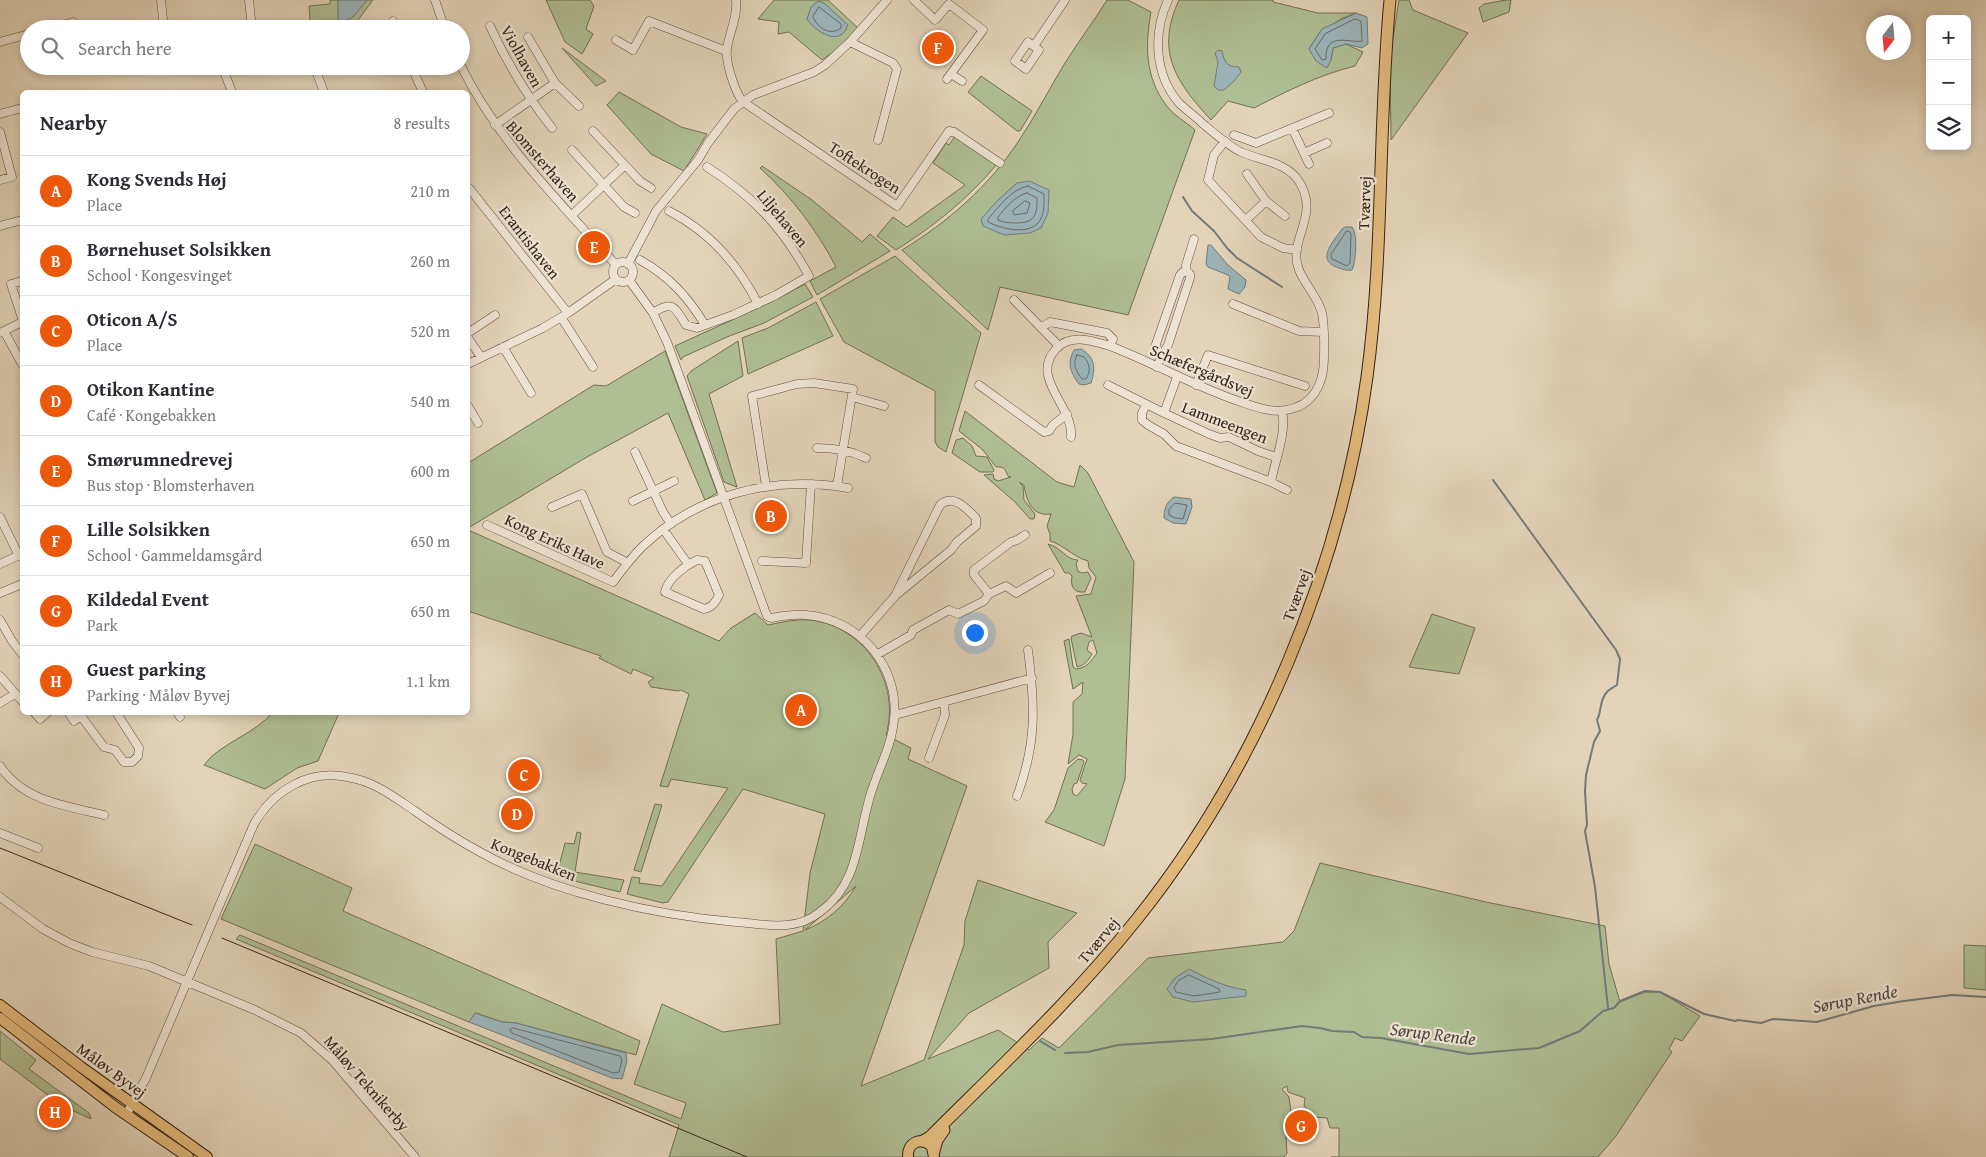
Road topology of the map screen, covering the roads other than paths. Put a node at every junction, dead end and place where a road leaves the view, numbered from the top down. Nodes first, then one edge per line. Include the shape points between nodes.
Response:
1 (161, 0) edge
2 (249, 0) edge
3 (435, 0) edge
4 (736, 0) edge
5 (886, 0) edge
6 (914, 0) edge
7 (1065, 0) edge
8 (1168, 0) edge
9 (1390, 0) edge
10 (163, 20) edge
11 (251, 20) edge
12 (442, 20) edge
13 (490, 26) dead end
14 (20, 36) edge
15 (528, 37) dead end
16 (616, 40) dead end
17 (0, 42) edge
18 (850, 42) junction
19 (1034, 46) dead end
20 (726, 51) junction
21 (225, 75) edge
22 (317, 75) edge
23 (414, 75) edge
24 (464, 75) edge
25 (962, 81) dead end
26 (555, 82) junction
27 (231, 90) edge
28 (323, 90) edge
29 (422, 90) edge
30 (470, 90) edge
31 (471, 94) edge
32 (530, 100) junction
33 (742, 101) junction
34 (579, 106) dead end
35 (20, 109) edge
36 (1329, 113) dead end
37 (0, 114) edge
38 (495, 125) junction
39 (552, 128) dead end
40 (1292, 128) junction
41 (593, 131) dead end
42 (0, 132) edge
43 (1234, 135) dead end
44 (878, 140) dead end
45 (1225, 141) junction
46 (1256, 143) junction
47 (1327, 143) dead end
48 (572, 150) dead end
49 (1304, 153) junction
50 (1255, 157) junction
51 (1000, 163) dead end
52 (1310, 164) dead end
53 (625, 165) junction
54 (707, 167) dead end
55 (1247, 174) dead end
56 (0, 180) edge
57 (604, 184) junction
58 (651, 188) dead end
59 (470, 189) edge
60 (1266, 201) junction
61 (669, 212) dead end
62 (635, 213) dead end
63 (572, 215) junction
64 (1285, 216) dead end
65 (1246, 220) junction
66 (20, 221) edge
67 (0, 226) edge
68 (1194, 239) dead end
69 (1297, 250) junction
70 (628, 264) junction
71 (616, 265) junction
72 (643, 271) dead end
73 (1187, 272) junction
74 (616, 279) junction
75 (629, 280) junction
76 (20, 282) edge
77 (1014, 300) dead end
78 (758, 304) junction
79 (1233, 304) dead end
80 (20, 312) edge
81 (653, 313) junction
82 (495, 315) dead end
83 (565, 315) junction
84 (20, 323) edge
85 (705, 325) junction
86 (1042, 327) junction
87 (2, 332) edge
88 (1324, 332) junction
89 (470, 333) edge
90 (470, 341) edge
91 (1058, 346) junction
92 (1110, 346) junction
93 (503, 347) junction
94 (1162, 355) junction
95 (481, 357) junction
96 (20, 361) edge
97 (470, 363) edge
98 (592, 367) dead end
99 (1157, 367) junction
100 (1177, 377) junction
101 (979, 385) dead end
102 (1196, 385) junction
103 (1108, 386) dead end
104 (1305, 386) dead end
105 (531, 393) dead end
106 (852, 398) junction
107 (1146, 405) junction
108 (884, 406) dead end
109 (470, 409) edge
110 (1282, 410) junction
111 (1164, 413) junction
112 (1067, 414) junction
113 (478, 423) dead end
114 (1071, 437) dead end
115 (817, 448) dead end
116 (843, 451) junction
117 (635, 452) dead end
118 (1276, 456) junction
119 (866, 458) dead end
120 (674, 480) dead end
121 (1271, 482) junction
122 (811, 484) junction
123 (766, 486) junction
124 (837, 486) junction
125 (848, 488) dead end
126 (1287, 490) dead end
127 (653, 491) junction
128 (723, 497) junction
129 (633, 501) dead end
130 (552, 507) dead end
131 (0, 517) edge
132 (670, 524) junction
133 (487, 525) dead end
134 (663, 530) junction
135 (1025, 534) dead end
136 (20, 553) edge
137 (20, 555) edge
138 (762, 561) dead end
139 (628, 563) junction
140 (0, 564) edge
141 (688, 564) junction
142 (1050, 573) dead end
143 (20, 585) edge
144 (0, 593) edge
145 (988, 594) junction
146 (894, 596) junction
147 (0, 620) edge
148 (860, 636) junction
149 (1028, 650) dead end
150 (20, 652) edge
151 (878, 654) junction
152 (0, 676) edge
153 (1032, 678) junction
154 (15, 694) junction
155 (20, 699) edge
156 (0, 703) edge
157 (944, 703) junction
158 (70, 715) edge
159 (118, 715) edge
160 (895, 715) junction
161 (930, 758) dead end
162 (0, 766) edge
163 (1017, 796) dead end
164 (104, 816) dead end
165 (0, 833) edge
166 (38, 848) dead end
167 (0, 897) edge
168 (187, 981) junction
169 (0, 1005) edge
170 (0, 1018) edge
171 (970, 1098) junction
172 (133, 1104) junction
173 (126, 1115) junction
174 (923, 1141) junction
175 (934, 1154) edge
176 (188, 1157) edge
177 (207, 1157) edge
178 (416, 1157) edge
179 (908, 1157) edge

1 - 10 street
2 - 11 street
3 - 12 street
4 - 20 street via 736,17
5 - 18 street
6 - 25 street via 935,20 949,4 982,30 949,76
7 - 19 street
8 - 45 street, Schæfergårdsvej via 1159,27 1157,52 1162,72 1179,102
9 - 171 highway, Tværvej via 1378,268 1367,378 1342,504 1304,623 1254,734 1174,870 1080,986
13 - 32 street, Violhaven
14 - 17 street
15 - 26 street, Violhaven
16 - 20 street via 633,50 650,21
18 - 33 street via 814,72
18 - 44 street via 893,63 897,69
20 - 33 street via 736,92
21 - 27 street
22 - 28 street
23 - 29 street
24 - 30 street, Blomsterhaven
26 - 32 street, Violhaven
26 - 34 street, Violhaven
31 - 38 street, Blomsterhaven
32 - 38 street, Violhaven
32 - 39 street, Violhaven
33 - 51 street, Toftekrogen via 897,206 949,131
33 - 70 street via 714,134 692,168 666,196
35 - 37 street
36 - 40 street
38 - 63 street, Blomsterhaven via 519,157
40 - 46 street
40 - 49 street
41 - 53 street
42 - 56 street via 12,176
43 - 46 street
45 - 50 street, Schæfergårdsvej
45 - 65 street via 1214,155 1208,180
46 - 50 street
47 - 49 street
48 - 57 street
49 - 52 street
50 - 69 street, Schæfergårdsvej via 1275,163 1300,181 1308,208
53 - 57 street
53 - 58 street
54 - 78 street, Liljehaven via 728,180 766,214 809,276
55 - 60 street
57 - 62 street
57 - 63 street
59 - 83 street, Erantishaven
60 - 64 street
60 - 65 street
61 - 78 street via 717,244 743,276
63 - 71 street, Blomsterhaven
65 - 69 street via 1261,237 1283,248
66 - 67 street
68 - 73 street
69 - 88 street, Schæfergårdsvej via 1298,268 1321,311
70 - 71 street
70 - 75 street via 633,272
71 - 74 street via 613,270
72 - 85 street via 643,262 660,272 682,292
73 - 94 street via 1190,278
73 - 94 street via 1180,275 1156,344
74 - 75 street
74 - 83 street
75 - 81 street
76 - 80 street via 11,284
77 - 86 street
78 - 85 street, Liljehaven
79 - 88 street via 1299,331
81 - 85 street via 672,306 686,325 693,328
81 - 128 street via 667,342
82 - 89 street
83 - 93 street
83 - 98 street, Erantishaven
84 - 87 street
86 - 91 street
86 - 92 street via 1050,322 1107,333 1113,339
87 - 96 street
88 - 110 street, Schæfergårdsvej via 1324,368 1318,389 1300,406
90 - 95 street
91 - 92 street, Schæfergårdsvej via 1079,339
91 - 112 street via 1051,355 1047,374
92 - 99 street, Schæfergårdsvej
93 - 95 street
93 - 105 street
94 - 99 street
95 - 97 street
99 - 100 street, Schæfergårdsvej
100 - 102 street, Schæfergårdsvej
100 - 111 street, Lammeengen
101 - 112 street via 1044,432
102 - 104 street via 1208,355
102 - 110 street, Schæfergårdsvej via 1260,408
103 - 107 street, Lammeengen
106 - 108 street
106 - 116 street
106 - 123 street via 853,389 814,383 797,384 752,396
107 - 111 street, Lammeengen
107 - 121 street via 1142,420 1176,446
109 - 113 street
110 - 118 street, Lammeengen via 1282,438
111 - 118 street, Lammeengen via 1209,434
112 - 114 street
115 - 116 street
116 - 119 street
116 - 124 street
117 - 127 street
118 - 121 street, Lammeengen
120 - 127 street
121 - 126 street
122 - 123 street
122 - 124 street
122 - 138 street via 806,563
123 - 128 street
124 - 125 street
127 - 129 street
127 - 132 street
128 - 132 street
128 - 148 street, Kongebakken via 766,616 825,618 843,624
130 - 139 street, Kong Eriks Have via 582,494 607,552
131 - 136 street
132 - 134 street
133 - 139 street, Kong Eriks Have via 613,582
134 - 139 street
134 - 141 street
135 - 145 street via 974,570 974,575
137 - 140 street
141 - 141 street via 697,560 705,562 719,595 707,608 665,592 667,584
142 - 145 street via 1016,594 1006,586
143 - 144 street
145 - 151 street via 984,601 958,614 949,610
146 - 146 street via 951,550 976,526 976,518 950,499 940,505
146 - 148 street
147 - 150 street
148 - 151 street, Kongebakken
149 - 153 street
151 - 160 street, Kongebakken via 893,687
152 - 154 street
153 - 157 street
153 - 163 street via 1033,732
154 - 155 street
154 - 156 street
157 - 160 street
157 - 161 street via 945,716
158 - 159 street via 74,721 81,716 104,747 114,750 124,762 132,762 138,756 139,748
160 - 168 street, Kongebakken via 870,794 854,864 844,888 829,906 802,923 784,926 692,918 566,888 482,853 370,783 332,775 320,776 301,781 270,801 254,824
162 - 164 street via 34,796
165 - 166 street
167 - 168 street, Måløv Teknikerby via 43,930 69,943 149,966
168 - 172 street, Kongebakken
168 - 178 street, Måløv Teknikerby via 290,1026 312,1041
169 - 172 main road, Måløv Byvej
170 - 173 main road, Måløv Byvej
171 - 174 highway, Tværvej
171 - 175 highway, Tværvej via 937,1140
172 - 173 street, Kongebakken
172 - 177 main road, Måløv Byvej
173 - 176 main road, Måløv Byvej
174 - 175 main road via 930,1144
174 - 179 main road via 912,1145

